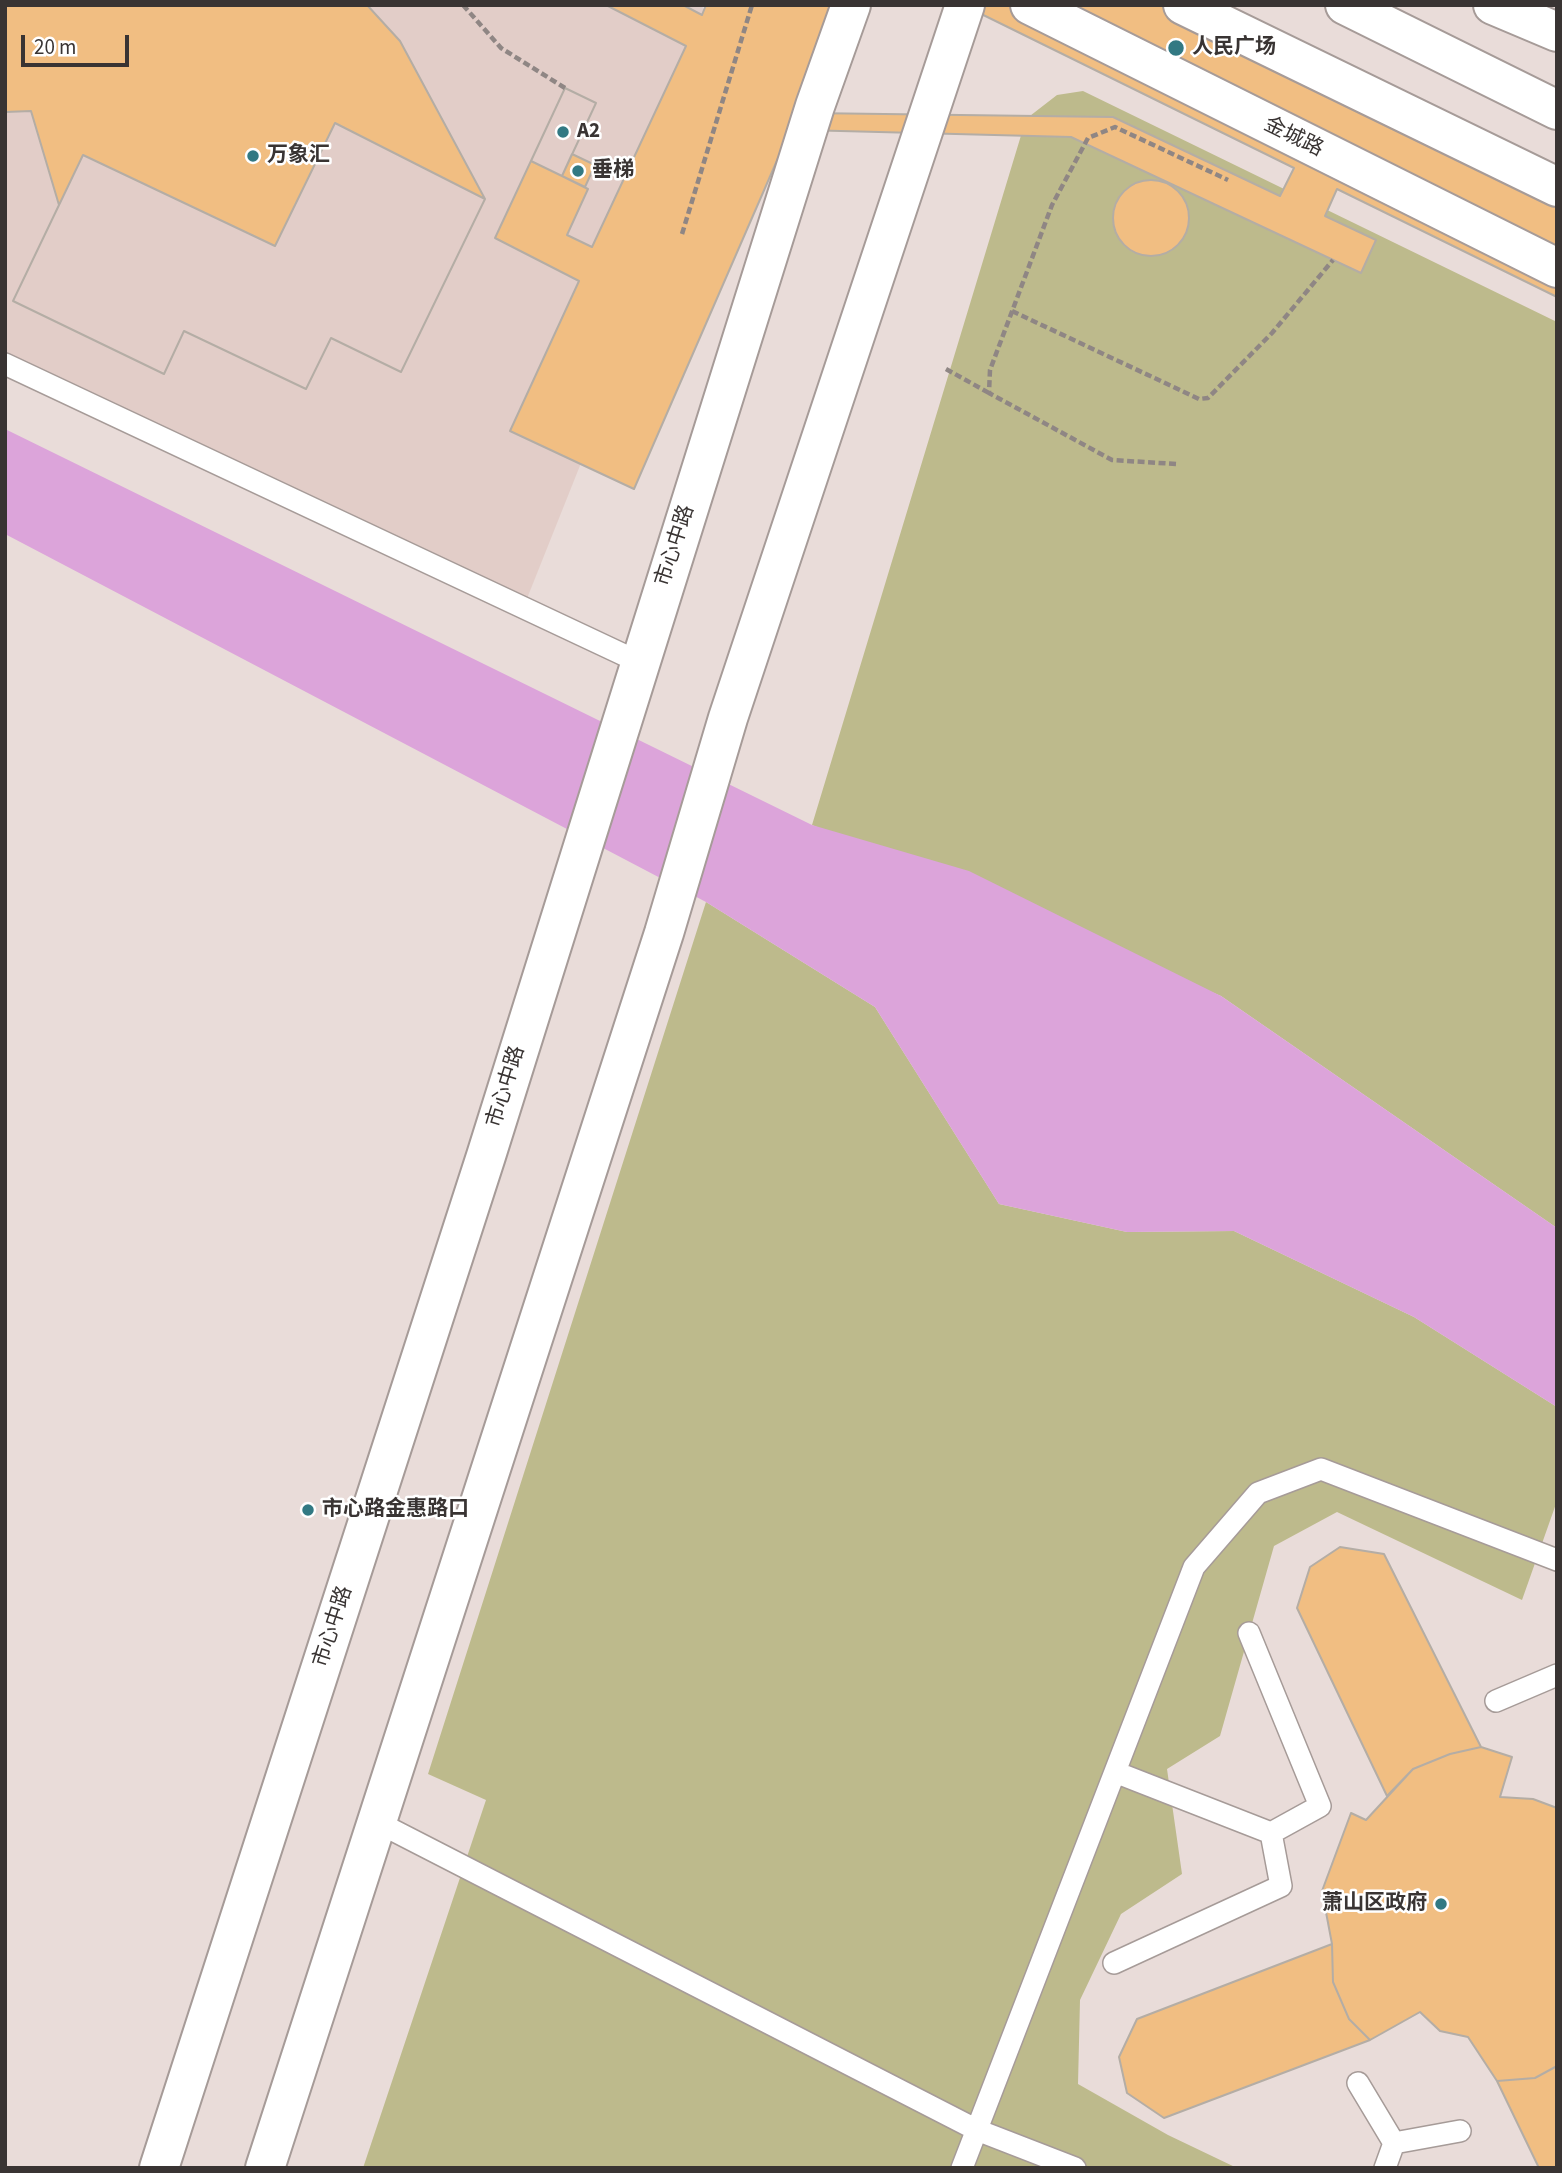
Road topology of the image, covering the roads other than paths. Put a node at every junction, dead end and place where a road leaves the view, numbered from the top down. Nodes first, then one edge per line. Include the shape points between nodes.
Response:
1 (851, 5) edge
2 (965, 5) edge
3 (1030, 5) edge
4 (1183, 5) edge
5 (1345, 5) edge
6 (1493, 5) edge
7 (1557, 32) edge
8 (1557, 110) edge
9 (1557, 187) edge
10 (1557, 268) edge
11 (5, 364) edge
12 (636, 672) junction
13 (1557, 1560) edge
14 (1249, 1633) dead end
15 (1557, 1675) edge
16 (1496, 1702) dead end
17 (1115, 1772) junction
18 (377, 1822) junction
19 (1271, 1833) junction
20 (1114, 1964) dead end
21 (1358, 2083) dead end
22 (976, 2130) junction
23 (1460, 2131) dead end
24 (1394, 2143) junction
25 (159, 2168) edge
26 (265, 2168) edge
27 (962, 2168) edge
28 (1075, 2168) edge
29 (1385, 2168) edge

1 - 12 main road, 市心中路
2 - 18 main road via 728,718 664,933
3 - 10 main road, 金城路
4 - 9 main road
5 - 8 main road
6 - 7 main road
11 - 12 lane
12 - 25 main road, 市心中路 via 486,1156
13 - 17 lane via 1321,1469 1258,1493 1194,1567
14 - 19 lane via 1320,1806
15 - 16 lane
17 - 19 lane
17 - 22 lane
18 - 22 lane
18 - 26 main road
19 - 20 lane via 1280,1886
21 - 24 lane
22 - 27 lane
22 - 28 lane
23 - 24 lane
24 - 29 lane

